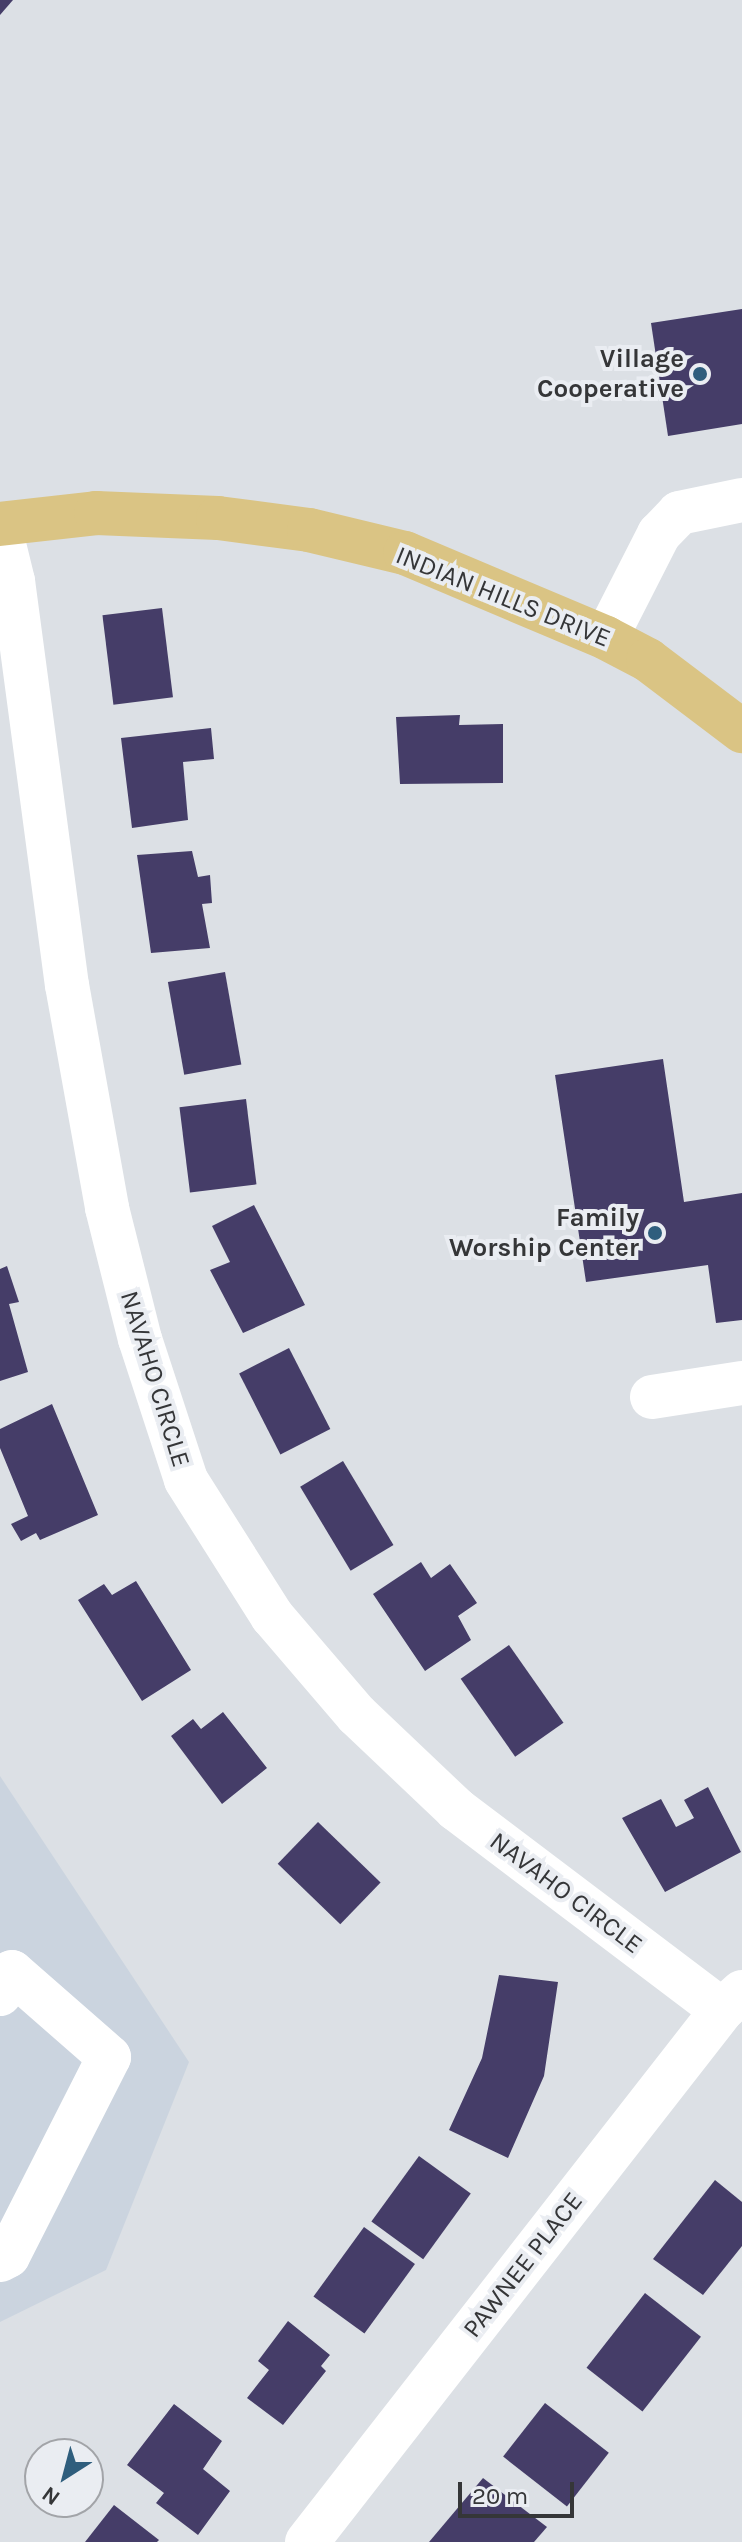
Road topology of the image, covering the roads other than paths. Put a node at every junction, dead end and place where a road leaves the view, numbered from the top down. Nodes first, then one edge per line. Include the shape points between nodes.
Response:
1 (742, 500) edge
2 (0, 526) edge
3 (606, 638) junction
4 (742, 731) edge
5 (742, 1383) edge
6 (652, 1397) dead end
7 (0, 1994) edge
8 (732, 2001) edge
9 (0, 2260) edge
10 (307, 2542) edge

1 - 3 street via 679,513 659,534
2 - 3 main road, INDIAN HILLS DRIVE via 96,513 218,518 309,530 405,553
2 - 8 street, NAVAHO CIRCLE via 13,581 67,985 107,1208 140,1339 186,1480 272,1616 357,1715 456,1809
3 - 4 main road, INDIAN HILLS DRIVE via 648,660
5 - 6 street
7 - 9 street via 12,1972 109,2057 8,2256
8 - 10 street, PAWNEE PLACE

